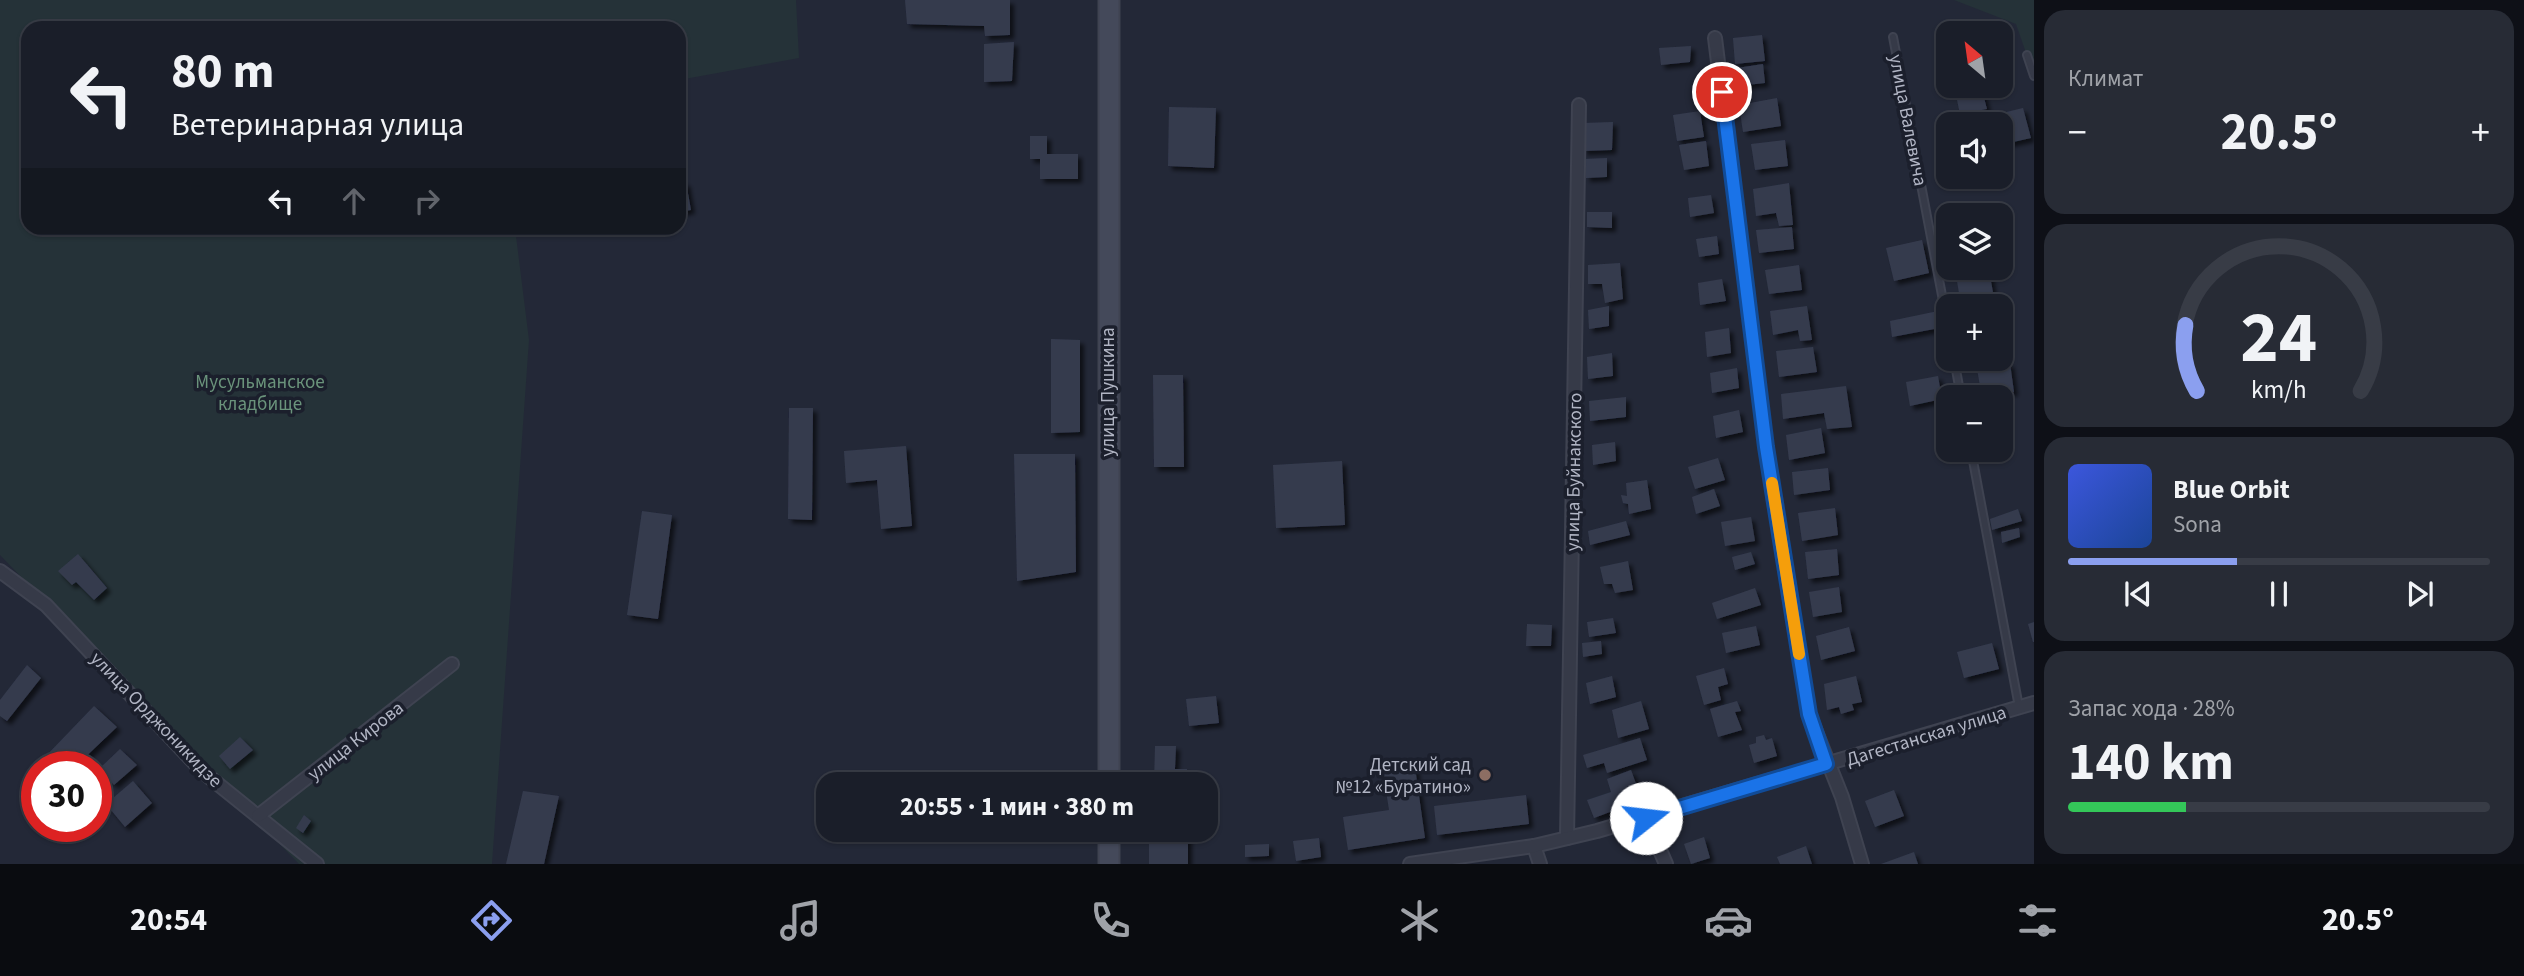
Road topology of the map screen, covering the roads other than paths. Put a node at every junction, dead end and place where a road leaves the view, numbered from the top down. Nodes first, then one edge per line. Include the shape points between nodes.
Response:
1 (1109, 0) edge
2 (1893, 37) dead end
3 (1715, 38) dead end
4 (2027, 55) dead end
5 (2034, 76) edge
6 (1579, 105) dead end
7 (1942, 294) edge
8 (1973, 462) edge
9 (0, 571) edge
10 (452, 664) dead end
11 (2034, 702) edge
12 (2020, 707) junction
13 (1826, 764) junction
14 (1109, 772) edge
15 (258, 816) junction
16 (1646, 818) junction
17 (1567, 838) junction
18 (1109, 842) edge
19 (1534, 846) junction
20 (317, 864) edge
21 (1109, 864) edge
22 (1410, 864) edge
23 (1539, 864) edge
24 (1665, 864) edge
25 (1863, 864) edge

1 - 14 street, улица Пушкина
2 - 7 lane, улица Валевича
3 - 13 street via 1766,447 1809,714
4 - 5 lane
6 - 17 street, улица Буйнакского
8 - 12 lane
9 - 15 street, улица Орджоникидзе via 46,605 203,772
10 - 15 street, улица Кирова
11 - 12 street, Дагестанская улица
12 - 13 street, Дагестанская улица
13 - 16 street, Дагестанская улица
13 - 25 street via 1842,797
15 - 20 street, улица Орджоникидзе
16 - 17 street, Дагестанская улица
16 - 24 street
17 - 19 street, Дагестанская улица
18 - 21 street
19 - 22 street, Дагестанская улица
19 - 23 street

